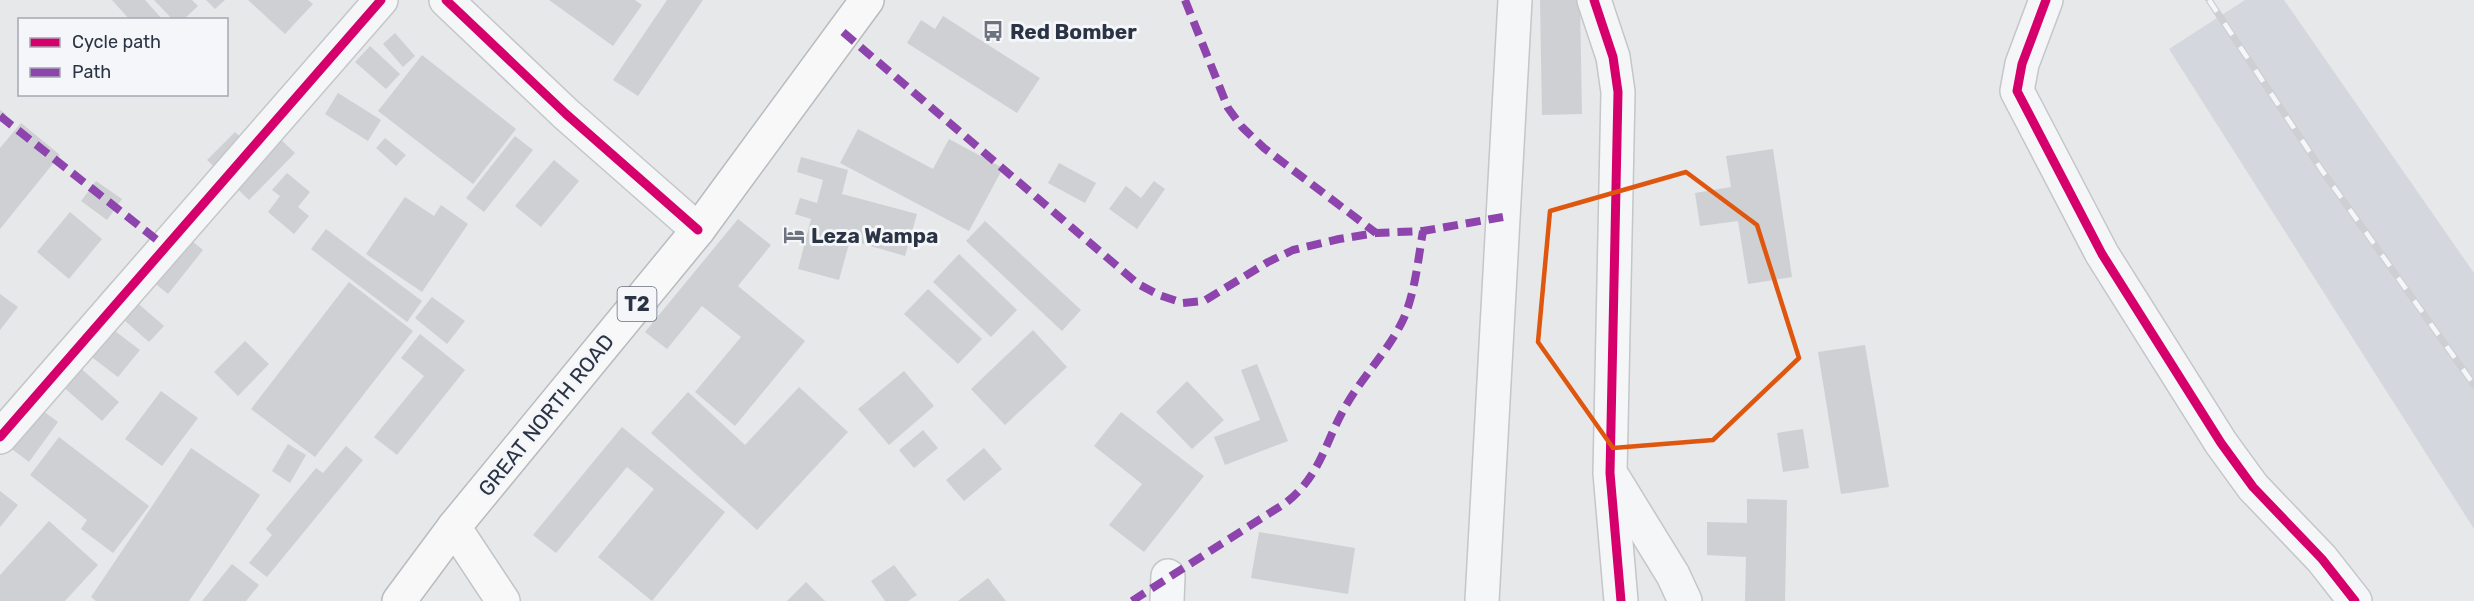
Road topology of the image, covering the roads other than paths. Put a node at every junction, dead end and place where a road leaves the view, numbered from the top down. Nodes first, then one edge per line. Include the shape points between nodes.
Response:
1 (381, 0) edge
2 (446, 0) edge
3 (867, 0) edge
4 (1515, 0) edge
5 (1594, 0) edge
6 (2046, 0) edge
7 (698, 230) junction
8 (0, 437) edge
9 (1610, 473) junction
10 (454, 527) junction
11 (399, 601) edge
12 (503, 601) edge
13 (1482, 601) edge
14 (1621, 601) edge
15 (1685, 601) edge
16 (2355, 601) edge

1 - 8 street
2 - 7 street via 566,114
3 - 7 main road, GREAT NORTH ROAD / T2
4 - 13 street
5 - 9 street via 1613,57 1618,92
6 - 16 street via 2022,64 2017,91 2102,254 2222,443 2253,487 2322,559
7 - 10 main road, GREAT NORTH ROAD / T2
9 - 14 street
9 - 15 street
10 - 11 main road, GREAT NORTH ROAD / T2
10 - 12 main road

